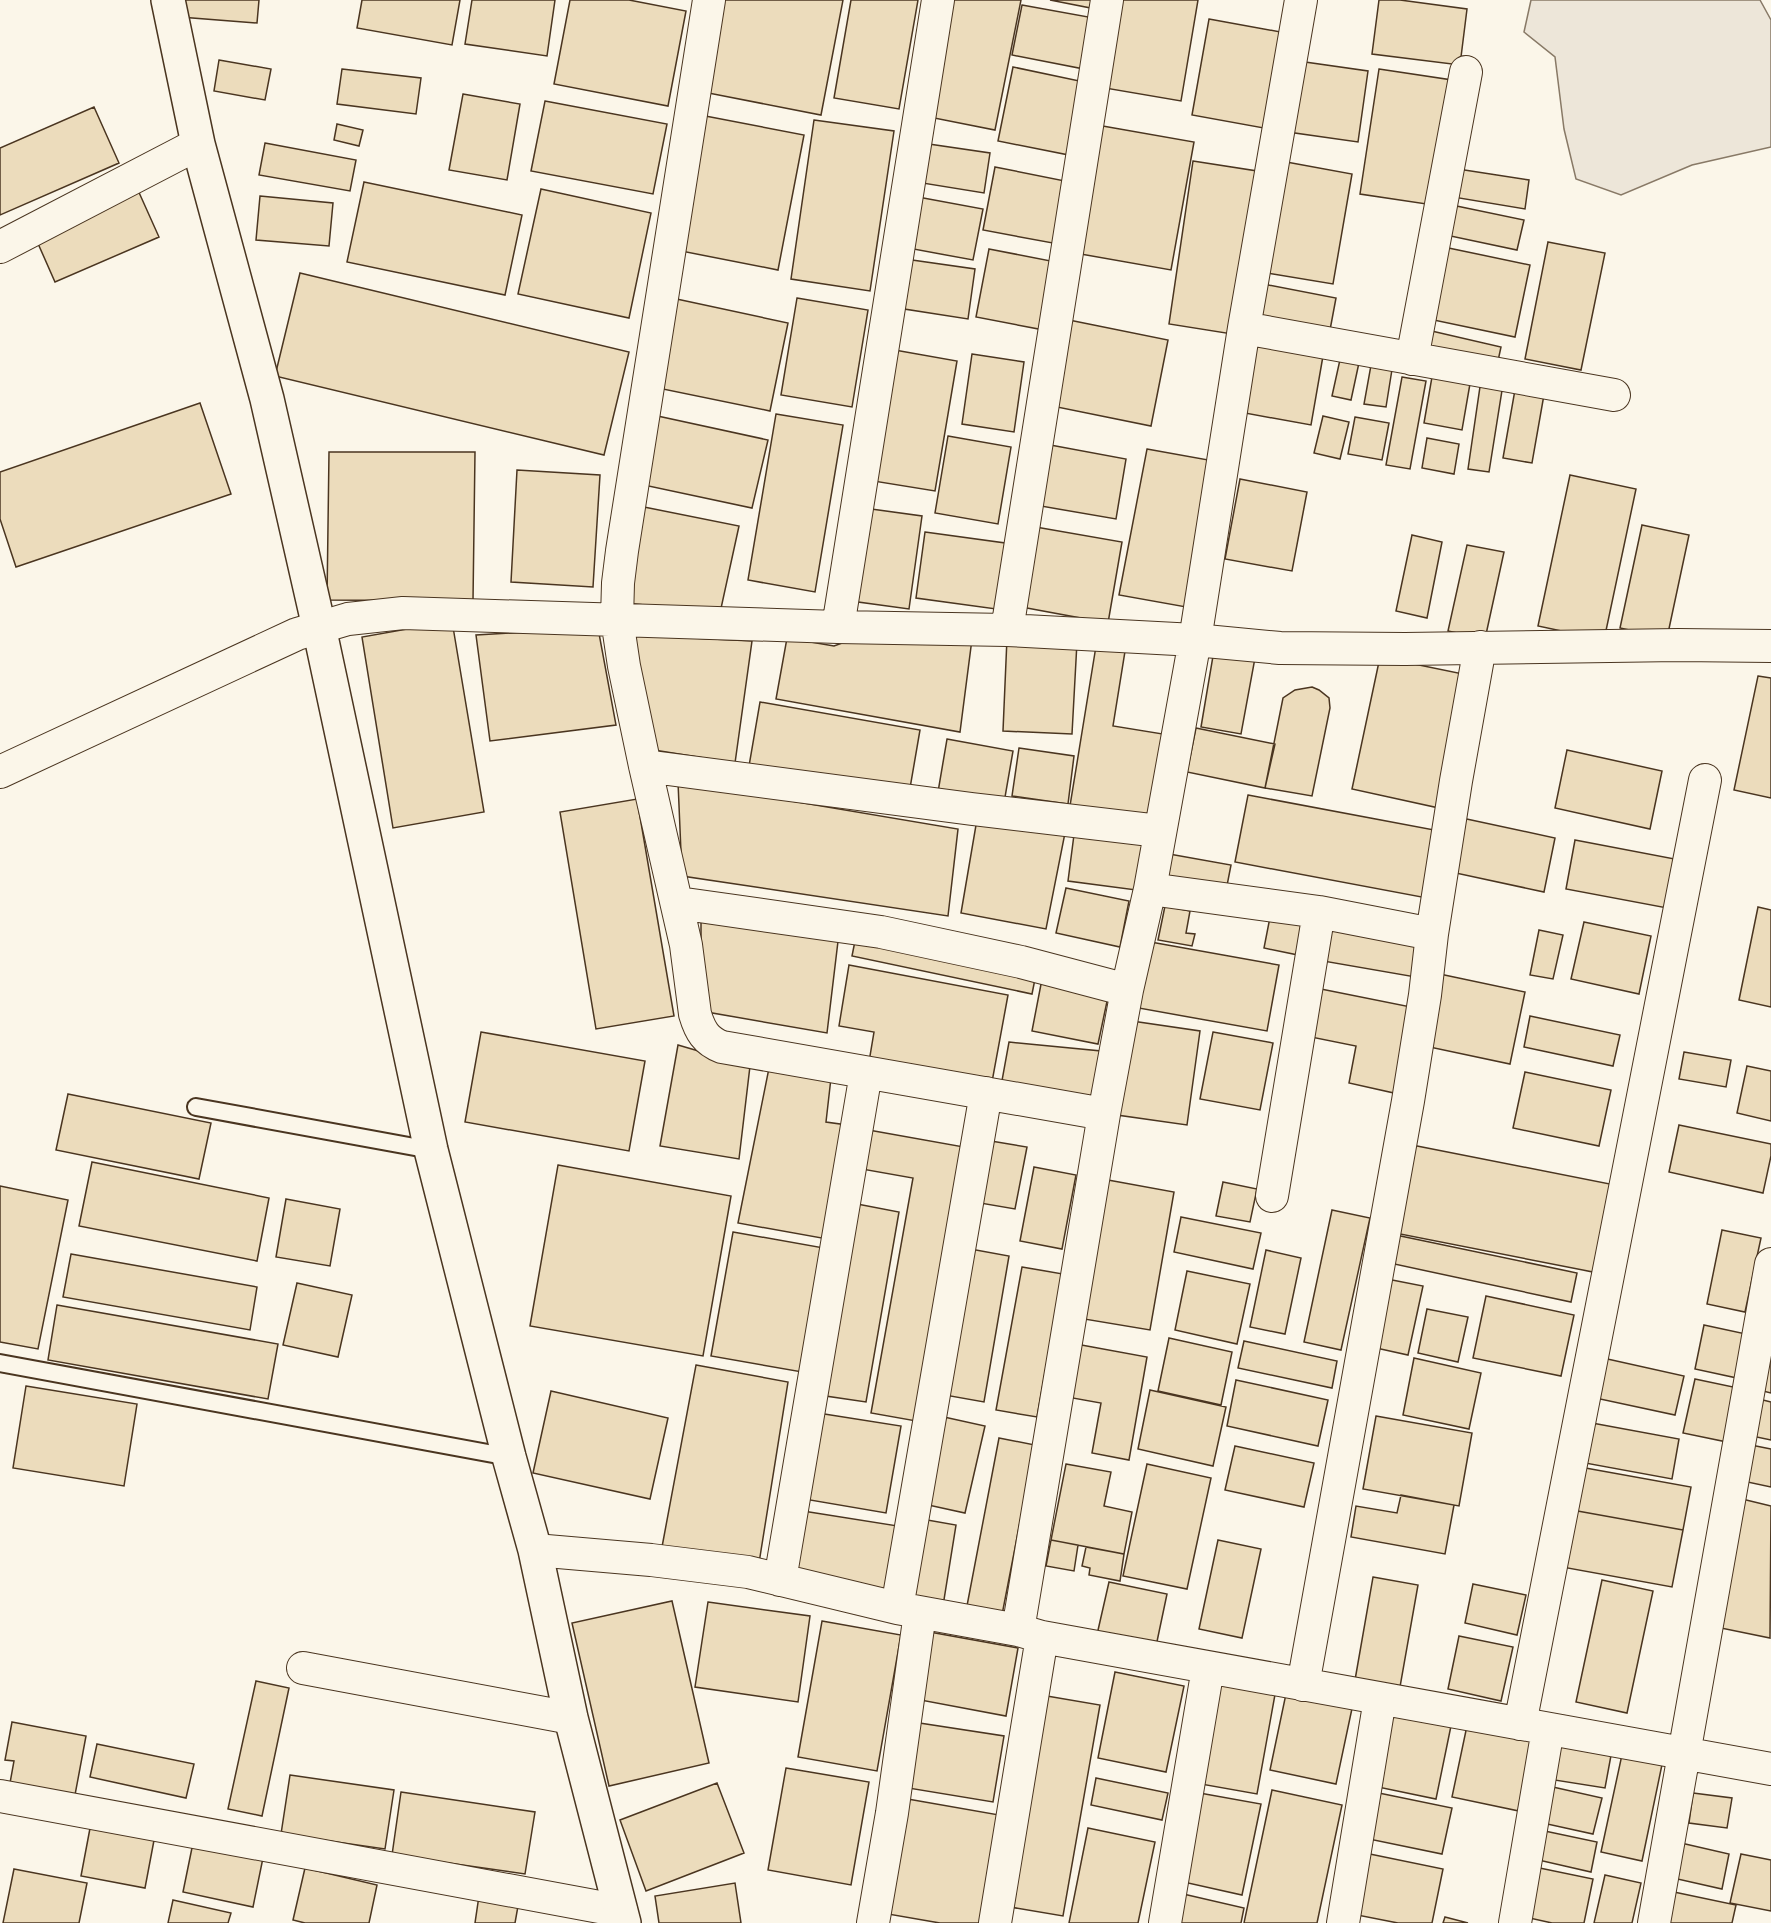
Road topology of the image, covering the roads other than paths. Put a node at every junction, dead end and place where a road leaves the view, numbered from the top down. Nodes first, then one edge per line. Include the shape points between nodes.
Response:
1 (168, 0) edge
2 (709, 0) edge
3 (938, 0) edge
4 (1107, 0) edge
5 (1301, 0) edge
6 (1466, 72) dead end
7 (198, 144) junction
8 (0, 247) edge
9 (1244, 328) junction
10 (1412, 359) junction
11 (1614, 395) dead end
12 (617, 619) junction
13 (319, 627) junction
14 (838, 627) junction
15 (1007, 630) junction
16 (1195, 640) junction
17 (1771, 646) edge
18 (1480, 647) junction
19 (645, 766) junction
20 (0, 772) edge
21 (1705, 780) dead end
22 (1159, 831) junction
23 (1150, 889) junction
24 (678, 903) junction
25 (1319, 912) junction
26 (1432, 934) junction
27 (1127, 990) junction
28 (866, 1073) junction
29 (986, 1094) junction
30 (196, 1107) dead end
31 (1104, 1114) junction
32 (431, 1150) junction
33 (1272, 1196) dead end
34 (1771, 1264) edge
35 (0, 1363) edge
36 (509, 1457) junction
37 (535, 1550) junction
38 (780, 1580) junction
39 (908, 1610) junction
40 (1030, 1634) junction
41 (303, 1668) dead end
42 (1208, 1668) junction
43 (1303, 1685) junction
44 (1380, 1699) junction
45 (571, 1718) junction
46 (1534, 1727) junction
47 (1685, 1753) junction
48 (1771, 1769) edge
49 (0, 1796) edge
50 (622, 1917) edge
51 (873, 1923) edge
52 (995, 1923) edge
53 (1165, 1923) edge
54 (1342, 1923) edge
55 (1515, 1923) edge
56 (1654, 1923) edge

1 - 7 street
2 - 12 street via 622,551
3 - 14 street
4 - 15 street
5 - 9 street
6 - 10 street
7 - 8 street
7 - 13 street via 267,399
9 - 10 street
9 - 16 street
10 - 11 street
12 - 13 street via 403,613 371,615
12 - 14 street
12 - 19 street
13 - 20 street via 280,640
13 - 32 street
14 - 15 street
15 - 16 street
16 - 18 street via 1291,648
16 - 22 street
17 - 18 street
18 - 26 street
19 - 22 street
19 - 24 street
21 - 46 street
22 - 23 street
23 - 25 street
23 - 27 street
24 - 27 street via 881,932
24 - 28 street via 694,1014 711,1043
25 - 26 street
25 - 33 street
26 - 43 street via 1408,1101
27 - 31 street
28 - 29 street
28 - 38 street
29 - 31 street
29 - 39 street
30 - 32 lane
31 - 40 street
32 - 36 street
34 - 47 street
35 - 36 lane
36 - 37 street
37 - 38 street via 714,1566
37 - 45 street
38 - 39 street
39 - 40 street
39 - 51 street via 892,1813
40 - 42 street
40 - 52 street
41 - 45 street
42 - 43 street
42 - 53 street
43 - 44 street
44 - 46 street
44 - 54 street
45 - 50 street
46 - 47 street
46 - 55 street
47 - 48 street
47 - 56 street
49 - 50 street

